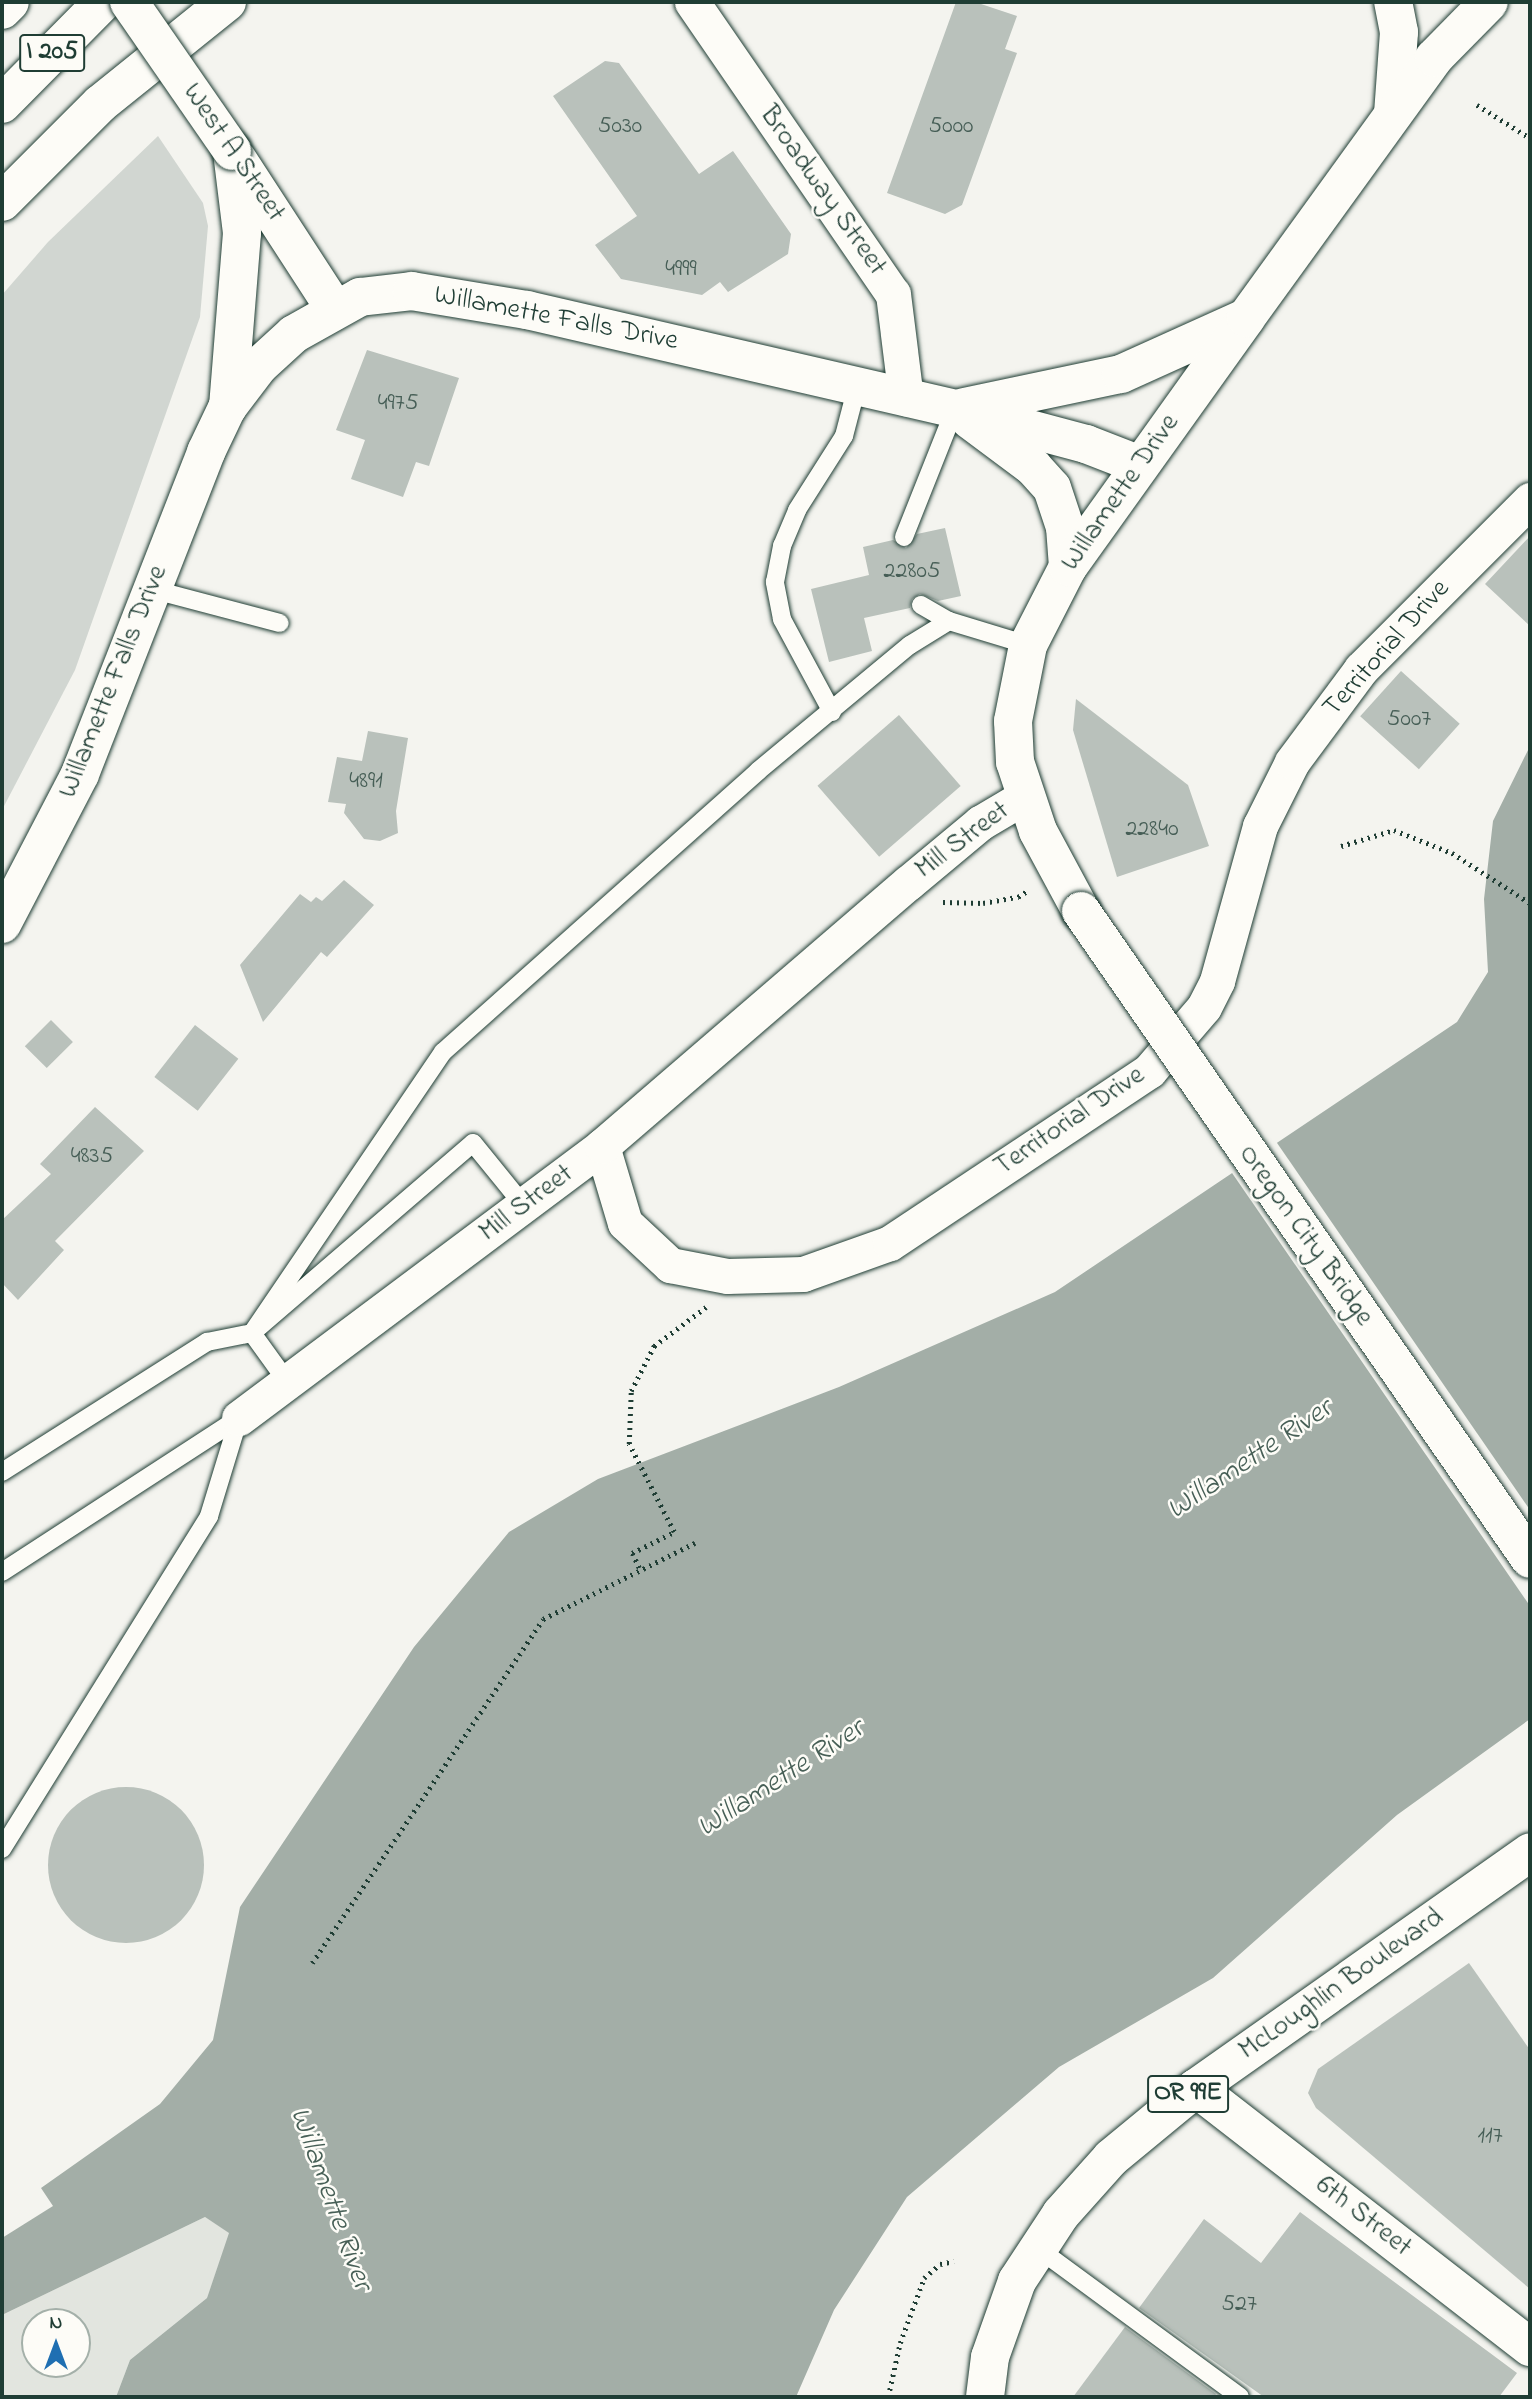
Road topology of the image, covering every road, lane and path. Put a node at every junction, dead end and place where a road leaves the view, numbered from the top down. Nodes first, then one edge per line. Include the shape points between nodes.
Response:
1 (10, 2) edge
2 (103, 2) edge
3 (129, 2) edge
4 (227, 2) edge
5 (692, 2) edge
6 (1393, 2) edge
7 (1489, 2) edge
8 (2, 10) edge
9 (2, 104) edge
10 (1477, 105) dead end
11 (1392, 119) junction
12 (1530, 138) edge
13 (232, 151) junction
14 (2, 202) edge
15 (334, 308) junction
16 (1246, 318) junction
17 (857, 386) junction
18 (906, 398) junction
19 (228, 408) junction
20 (955, 409) junction
21 (1140, 465) junction
22 (1530, 500) edge
23 (904, 537) dead end
24 (1068, 567) junction
25 (151, 589) junction
26 (921, 605) dead end
27 (949, 621) junction
28 (280, 623) dead end
29 (1028, 645) junction
30 (832, 712) junction
31 (1024, 797) junction
32 (1341, 846) dead end
33 (1029, 889) dead end
34 (943, 902) dead end
35 (1530, 903) edge
36 (1082, 911) joint
37 (2, 924) edge
38 (602, 1146) junction
39 (525, 1207) junction
40 (720, 1306) dead end
41 (252, 1333) junction
42 (288, 1383) junction
43 (239, 1418) junction
44 (2, 1472) edge
45 (695, 1543) dead end
46 (1530, 1559) edge
47 (639, 1568) junction
48 (2, 1572) edge
49 (2, 1849) edge
50 (1530, 1852) edge
51 (312, 1962) dead end
52 (1196, 2088) junction
53 (1036, 2248) junction
54 (954, 2261) dead end
55 (1530, 2347) edge
56 (888, 2397) edge
57 (985, 2397) edge
58 (1240, 2397) edge

1 - 8 main road, I 205
2 - 9 main road, I 205
3 - 13 main road, West A Street, bridge
4 - 14 main road via 100,104
5 - 18 street, Broadway Street via 893,294
6 - 11 main road via 1399,32
7 - 11 main road, Willamette Drive via 1434,58
10 - 12 path
11 - 16 main road, Willamette Drive
13 - 15 main road, West A Street
13 - 19 main road via 242,233
15 - 17 main road, Willamette Falls Drive via 384,292 434,293 562,317
15 - 19 main road, Willamette Falls Drive via 277,349
16 - 20 main road via 1121,374
16 - 21 main road, Willamette Drive
17 - 18 main road, Willamette Falls Drive
17 - 30 lane via 844,436 797,510 782,546 775,582 782,619
18 - 20 main road, Willamette Falls Drive
19 - 25 main road, Willamette Falls Drive
20 - 21 main road, Willamette Falls Drive via 1086,443
20 - 23 lane
20 - 24 main road via 1033,467 1052,488 1065,527
21 - 24 main road, Willamette Drive
22 - 38 street, Territorial Drive via 1361,669 1292,762 1260,826 1217,981 1204,1007 1149,1071 890,1243 803,1274 727,1276 670,1265 625,1223
24 - 29 main road, Willamette Drive
25 - 28 lane
25 - 37 main road, Willamette Falls Drive via 76,783
26 - 27 lane
27 - 29 lane
27 - 30 lane via 911,645
29 - 31 main road, Willamette Drive via 1013,721
30 - 41 lane via 443,1052
31 - 36 main road, Willamette Drive
31 - 38 street, Mill Street via 980,823 918,874
32 - 35 path via 1394,830 1452,853
33 - 34 path via 1018,898 983,904
36 - 46 main road, Oregon City Bridge, bridge
38 - 39 street, Mill Street
39 - 41 lane via 473,1143
39 - 42 street, Mill Street
40 - 47 path via 707,1307 654,1346 631,1391 629,1444 674,1532 632,1553
41 - 42 lane
41 - 44 lane via 207,1342
42 - 43 street, Mill Street
43 - 48 lane, Mill Street
43 - 49 lane via 209,1516
45 - 47 path
47 - 51 path via 543,1619
50 - 52 main road, McLoughlin Boulevard / OR 99E
52 - 53 main road, McLoughlin Boulevard / OR 99E via 1111,2158
52 - 55 main road, 6th Street
53 - 57 main road, McLoughlin Boulevard / OR 99E via 1005,2311
53 - 58 lane
54 - 56 path via 940,2264 924,2278 900,2343

